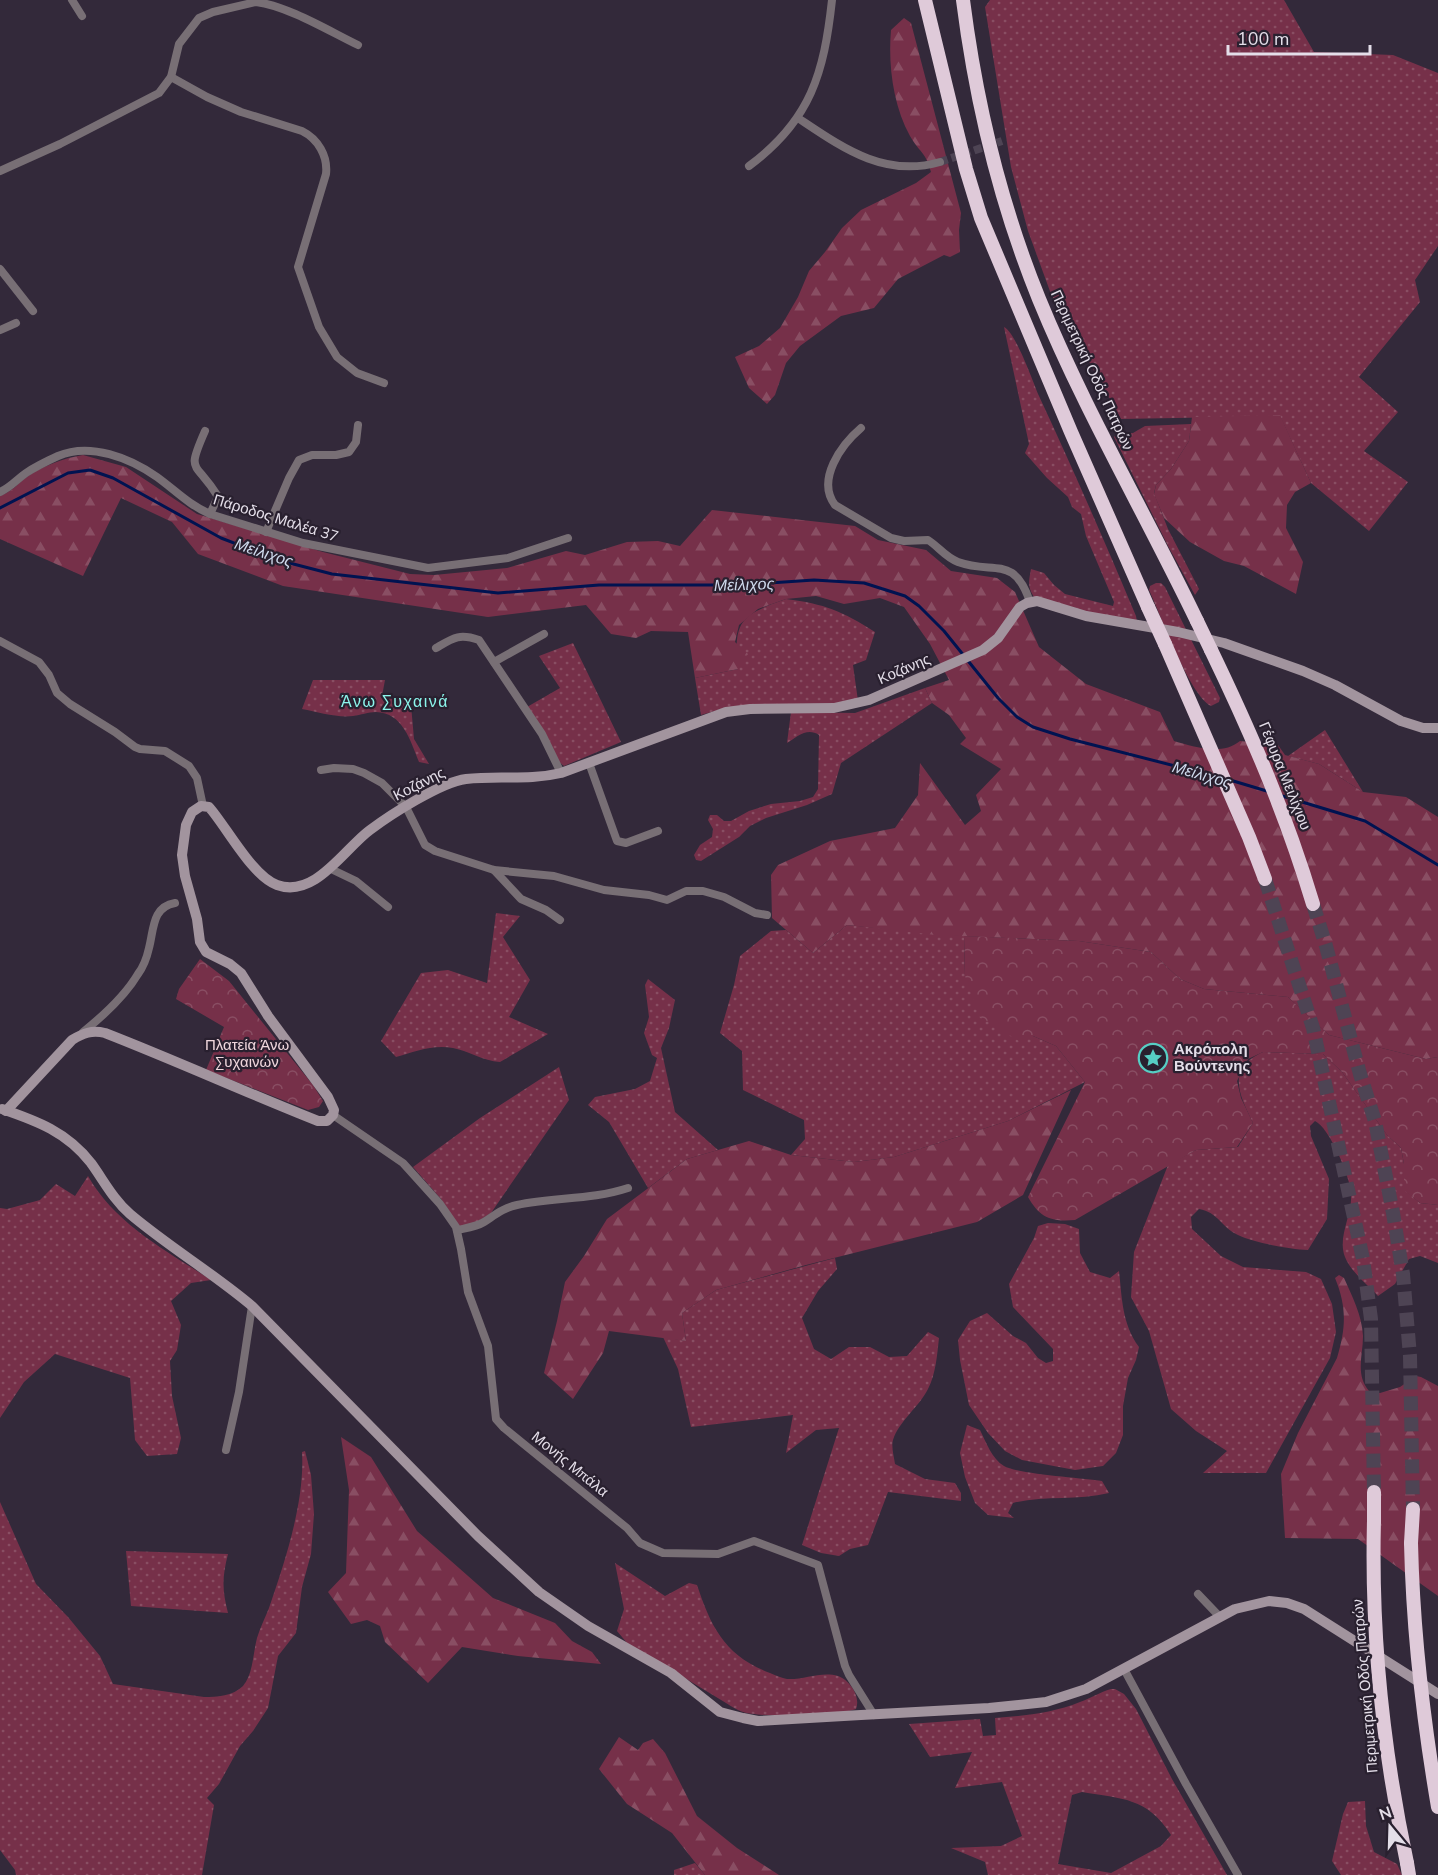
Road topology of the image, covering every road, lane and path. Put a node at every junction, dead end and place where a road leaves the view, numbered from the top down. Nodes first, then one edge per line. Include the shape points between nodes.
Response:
1 (72, 0) edge
2 (832, 0) edge
3 (925, 0) edge
4 (963, 0) edge
5 (82, 16) dead end
6 (358, 45) dead end
7 (171, 77) junction
8 (798, 118) junction
9 (940, 162) tunnel mouth
10 (749, 166) dead end
11 (0, 171) edge
12 (0, 269) edge
13 (33, 311) dead end
14 (16, 323) dead end
15 (0, 330) edge
16 (384, 382) dead end
17 (358, 425) dead end
18 (861, 428) dead end
19 (206, 430) dead end
20 (0, 492) edge
21 (210, 514) junction
22 (266, 532) junction
23 (568, 538) dead end
24 (1030, 602) junction
25 (544, 634) dead end
26 (0, 641) edge
27 (436, 648) dead end
28 (494, 662) junction
29 (1236, 702) joint
30 (1438, 728) edge
31 (589, 763) junction
32 (321, 771) dead end
33 (561, 773) junction
34 (203, 806) junction
35 (406, 807) junction
36 (658, 831) dead end
37 (331, 869) junction
38 (494, 870) junction
39 (1265, 879) tunnel mouth
40 (175, 903) dead end
41 (1313, 904) tunnel mouth
42 (388, 907) dead end
43 (767, 915) dead end
44 (560, 920) dead end
45 (80, 1035) junction
46 (3, 1110) edge
47 (333, 1115) junction
48 (628, 1188) dead end
49 (457, 1230) junction
50 (252, 1306) junction
51 (226, 1450) dead end
52 (1374, 1492) tunnel mouth
53 (1413, 1509) tunnel mouth
54 (1198, 1594) dead end
55 (1220, 1616) junction
56 (1124, 1669) junction
57 (1438, 1694) edge
58 (874, 1715) junction
59 (1438, 1807) edge
60 (1408, 1869) edge
61 (1238, 1875) edge

1 - 5 street
2 - 8 street via 820,70
3 - 39 highway, bridge via 981,218
4 - 29 highway, Περιμετρική Οδός Πατρών, bridge via 976,88 993,162 1038,297
6 - 7 street via 284,9 256,2 199,18 179,44
7 - 11 street via 151,98
7 - 16 street via 241,112 302,130 317,143 326,161 326,174 298,267 319,327 337,357 357,373
8 - 9 street via 846,148 880,163 909,167
8 - 10 street via 774,146
12 - 13 street
14 - 15 street
17 - 22 street via 356,442 349,452 312,454 299,460
18 - 24 street via 831,470 828,487 835,505 891,538 928,540 955,561 1006,569 1021,583
19 - 21 street via 193,460 217,495
20 - 21 street, Πάροδος Μαλέα 37 via 59,455 83,450 140,467
21 - 22 street, Πάροδος Μαλέα 37
22 - 23 street, Πάροδος Μαλέα 37 via 428,568 508,558
24 - 30 street via 1224,643 1303,670 1401,721
24 - 31 street, Κοζάνης via 1016,611 989,646 948,667 854,704 726,712
25 - 28 street
26 - 34 street via 39,662 57,693 135,747 165,751 189,766 197,777
27 - 28 street via 466,635 479,640
28 - 33 street via 542,734
29 - 41 highway, Γέφυρα Μειλίχιου via 1261,756
31 - 33 street, Κοζάνης
31 - 36 street via 617,841 626,843
32 - 35 street via 344,768 364,773 382,783
33 - 35 street, Κοζάνης via 540,778 459,781
34 - 37 street, Κοζάνης via 210,808 249,861 274,884 296,886
34 - 47 street via 189,817 182,855 200,942 206,952 241,973 328,1097
35 - 37 street, Κοζάνης via 367,832
35 - 38 street via 424,845
37 - 42 street via 356,881
38 - 43 street via 546,875 598,889 668,900 686,891 703,891 727,898 755,914
38 - 44 street via 521,899
40 - 45 street via 160,909 155,918 146,960 138,975
45 - 46 street
45 - 47 street via 105,1033 318,1121 327,1121
46 - 50 street via 43,1124 69,1141 126,1211
47 - 49 street, Μονής Μπάλα via 403,1163 440,1204
48 - 49 street via 602,1196 509,1207 479,1224
49 - 58 street, Μονής Μπάλα via 468,1292 488,1346 496,1419 640,1543 652,1549 663,1553 718,1554 754,1541 818,1565 845,1666
50 - 51 street
50 - 58 street via 478,1536 555,1605 670,1673 720,1712 758,1721
52 - 60 highway, Περιμετρική Οδός Πατρών, bridge via 1373,1617 1379,1687
53 - 59 highway, bridge via 1412,1595 1425,1729
54 - 55 street
55 - 56 street
55 - 57 street via 1258,1602 1278,1601 1296,1606
56 - 58 street via 1086,1689 1046,1702
56 - 61 street

